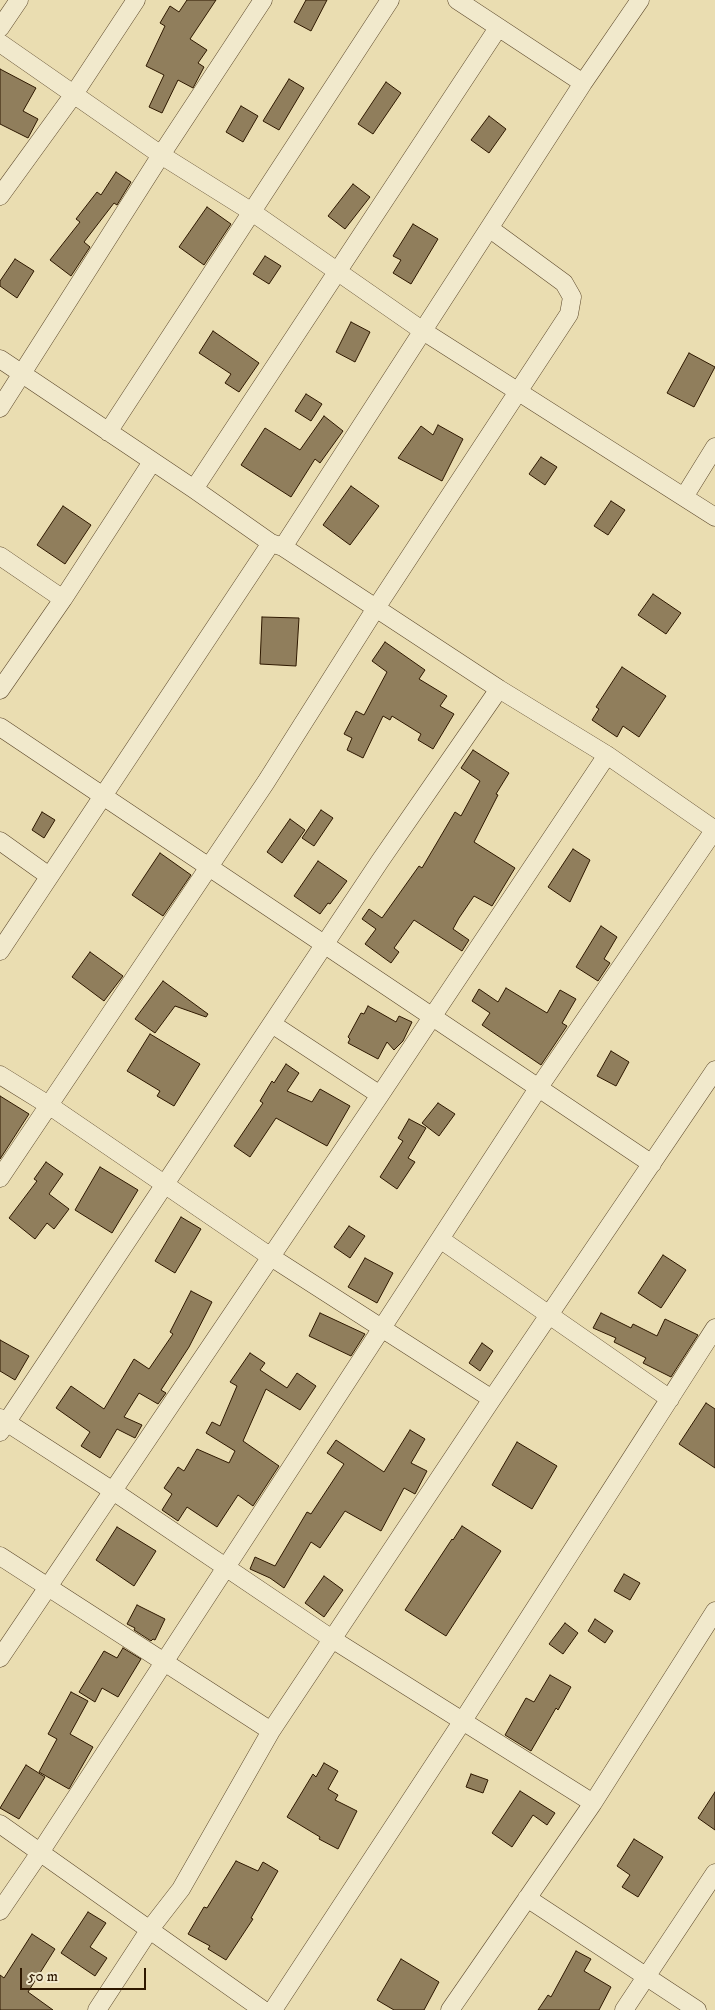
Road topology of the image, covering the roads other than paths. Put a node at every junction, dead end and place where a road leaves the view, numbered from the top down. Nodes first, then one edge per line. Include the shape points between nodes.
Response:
1 (19, 0) edge
2 (136, 0) edge
3 (263, 0) edge
4 (390, 0) edge
5 (457, 0) edge
6 (640, 0) edge
7 (0, 28) edge
8 (498, 28) junction
9 (0, 43) edge
10 (583, 83) junction
11 (74, 94) junction
12 (161, 155) junction
13 (0, 196) edge
14 (252, 212) junction
15 (489, 228) junction
16 (338, 272) junction
17 (423, 331) junction
18 (0, 359) edge
19 (21, 374) junction
20 (517, 392) junction
21 (0, 408) edge
22 (108, 432) junction
23 (715, 447) edge
24 (152, 462) junction
25 (194, 489) junction
26 (684, 497) junction
27 (715, 518) edge
28 (277, 545) junction
29 (0, 556) edge
30 (63, 599) junction
31 (376, 608) junction
32 (499, 689) junction
33 (0, 690) edge
34 (0, 727) edge
35 (607, 756) junction
36 (103, 797) junction
37 (715, 830) edge
38 (0, 841) edge
39 (210, 866) junction
40 (49, 876) junction
41 (324, 946) junction
42 (0, 950) edge
43 (432, 1018) junction
44 (272, 1024) junction
45 (715, 1070) edge
46 (0, 1075) edge
47 (539, 1087) junction
48 (380, 1095) junction
49 (50, 1106) junction
50 (652, 1164) junction
51 (0, 1178) edge
52 (165, 1185) junction
53 (440, 1239) junction
54 (271, 1257) junction
55 (550, 1314) junction
56 (381, 1327) junction
57 (715, 1328) edge
58 (492, 1399) junction
59 (670, 1399) junction
60 (2, 1424) edge
61 (113, 1491) junction
62 (0, 1556) edge
63 (225, 1568) junction
64 (48, 1586) junction
65 (715, 1611) edge
66 (332, 1640) junction
67 (0, 1658) edge
68 (165, 1662) junction
69 (462, 1722) junction
70 (271, 1731) junction
71 (593, 1804) junction
72 (0, 1824) edge
73 (41, 1851) junction
74 (715, 1873) edge
75 (527, 1898) junction
76 (0, 1911) edge
77 (150, 1929) junction
78 (647, 1976) junction
79 (97, 2010) edge
80 (263, 2010) edge
81 (273, 2010) edge
82 (450, 2010) edge
83 (624, 2010) edge
84 (697, 2010) edge

1 - 7 street
2 - 11 street
3 - 12 street
4 - 14 street
5 - 8 street
6 - 10 street
8 - 10 street
8 - 16 street
9 - 11 street
10 - 15 street
11 - 12 street
11 - 13 street
12 - 14 street
12 - 19 street
14 - 16 street
14 - 22 street
15 - 17 street
15 - 20 street via 564,283 572,297 569,314
16 - 17 street
16 - 25 street
17 - 20 street
17 - 28 street
18 - 19 street
19 - 21 street
19 - 22 street
20 - 26 street
20 - 31 street
22 - 24 street
23 - 26 street
24 - 25 street
24 - 30 street
25 - 28 street
26 - 27 street
28 - 31 street
28 - 36 street
29 - 30 street
30 - 33 street
31 - 32 street
31 - 39 street
32 - 35 street
32 - 41 street
34 - 36 street
35 - 37 street
35 - 43 street
36 - 39 street
36 - 40 street
37 - 47 street
38 - 40 street
39 - 41 street
39 - 49 street
40 - 42 street
41 - 43 street
41 - 44 street
43 - 47 street
43 - 48 street
44 - 48 street
44 - 52 street
45 - 50 street
46 - 49 street
47 - 50 street
47 - 53 street
48 - 54 street
49 - 51 street
49 - 52 street
50 - 55 street
52 - 54 street
52 - 60 street
53 - 55 street
53 - 56 street
54 - 56 street
54 - 61 street
55 - 58 street
55 - 59 street
56 - 58 street
56 - 63 street
57 - 59 street
58 - 66 street
59 - 69 street
60 - 61 street
61 - 63 street
61 - 64 street
62 - 64 street
63 - 66 street
63 - 68 street
64 - 67 street
64 - 68 street
65 - 71 street
66 - 69 street
66 - 70 street
68 - 70 street
68 - 73 street
69 - 71 street
69 - 81 street
70 - 77 street via 181,1889
71 - 75 street
72 - 73 street
73 - 76 street
73 - 77 street
74 - 78 street
75 - 78 street
75 - 82 street
77 - 79 street
77 - 80 street
78 - 83 street
78 - 84 street

